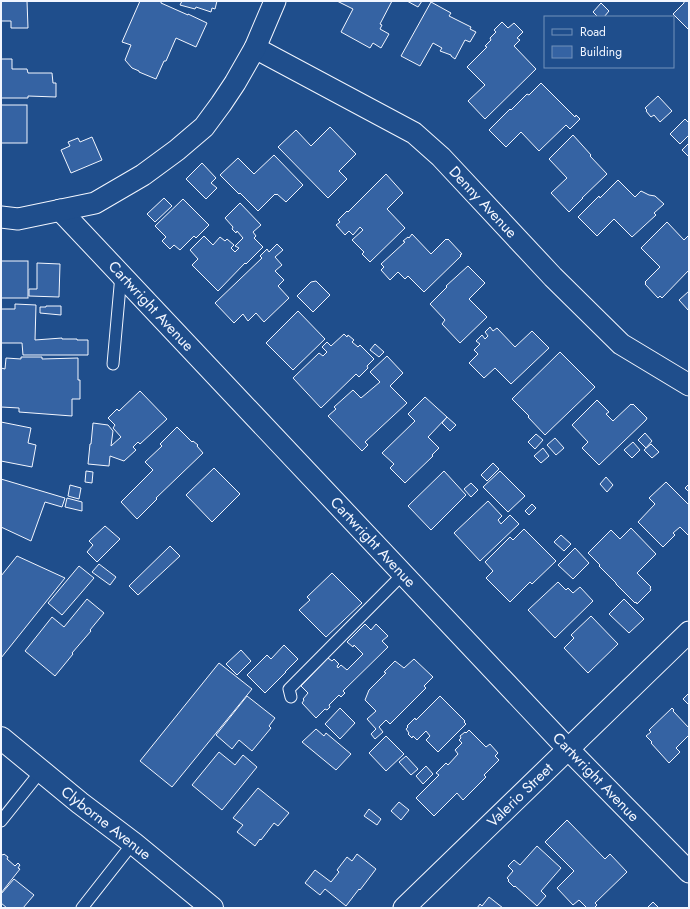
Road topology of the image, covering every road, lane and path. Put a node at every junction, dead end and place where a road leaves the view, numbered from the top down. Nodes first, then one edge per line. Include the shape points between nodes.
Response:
1 (275, 1) edge
2 (255, 48) junction
3 (60, 210) junction
4 (1, 217) edge
5 (121, 275) junction
6 (114, 364) dead end
7 (689, 385) edge
8 (403, 574) junction
9 (689, 632) edge
10 (291, 697) dead end
11 (1, 738) edge
12 (568, 748) junction
13 (41, 771) junction
14 (1, 821) edge
15 (133, 844) junction
16 (689, 872) edge
17 (82, 908) edge
18 (212, 908) edge
19 (404, 908) edge

1 - 2 street
2 - 3 street via 235,83 204,127 177,150 95,203
2 - 7 street, Denny Avenue via 414,133 441,157 553,277 622,344
3 - 4 street via 18,219
3 - 5 street, Cartwright Avenue
5 - 6 lane
5 - 8 street, Cartwright Avenue
8 - 10 lane via 289,689
8 - 12 street, Cartwright Avenue
9 - 12 street, Valerio Street
11 - 13 main road, Clyborne Avenue
12 - 16 street, Cartwright Avenue
12 - 19 street, Valerio Street
13 - 14 lane
13 - 15 main road, Clyborne Avenue
15 - 17 lane
15 - 18 main road, Clyborne Avenue

